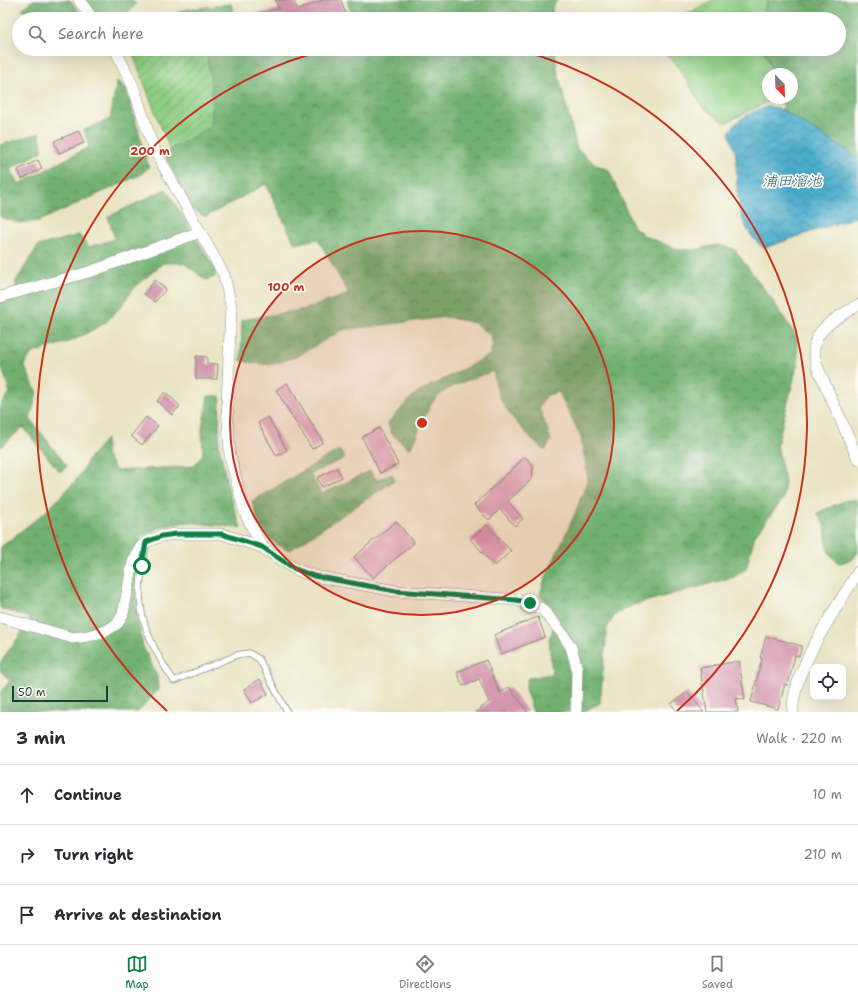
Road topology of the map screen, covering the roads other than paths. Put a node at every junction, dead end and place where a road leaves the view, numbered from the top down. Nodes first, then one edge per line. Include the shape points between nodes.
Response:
1 (78, 0) edge
2 (87, 12) edge
3 (118, 56) edge
4 (200, 232) junction
5 (0, 297) edge
6 (858, 305) edge
7 (858, 459) edge
8 (146, 542) junction
9 (262, 547) junction
10 (858, 572) edge
11 (0, 617) edge
12 (287, 712) edge
13 (576, 712) edge
14 (793, 712) edge

1 - 2 street
3 - 4 street via 133,86 153,148
4 - 5 street via 92,271
4 - 9 street via 224,275 229,291 231,306 227,405 230,456 245,513
6 - 7 street via 832,321 823,330 816,340 814,350 817,366
8 - 9 street via 176,534 222,534
8 - 11 street via 132,562 123,614 118,623 106,631 73,638
8 - 12 lane via 142,566 141,605 145,623 163,665 174,681 237,655 249,653 259,659
9 - 13 street via 295,569 314,576 396,591 516,600 542,609 571,647 577,668
10 - 14 street via 803,667 793,699

